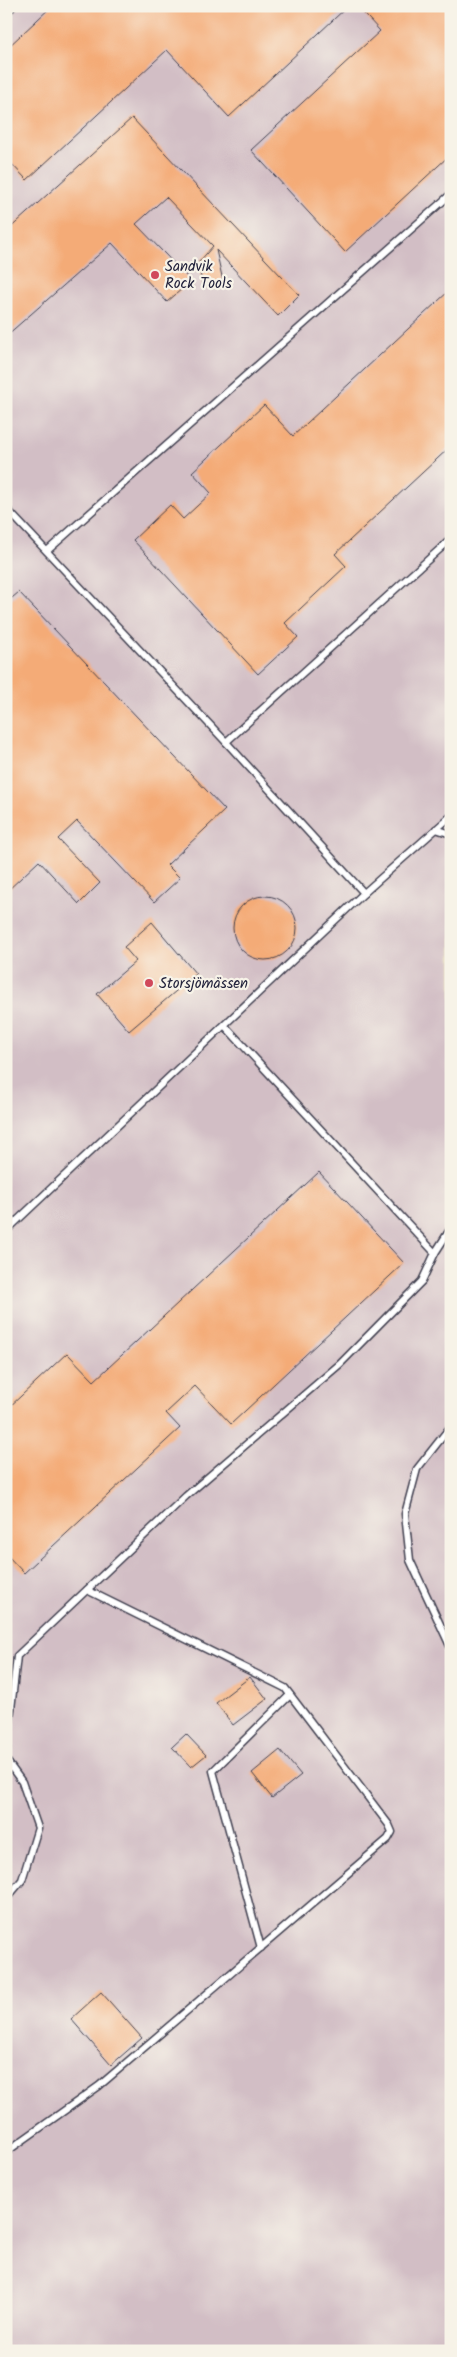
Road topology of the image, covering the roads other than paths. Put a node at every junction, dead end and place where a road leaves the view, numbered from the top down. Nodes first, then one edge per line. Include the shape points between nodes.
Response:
1 (13, 6) edge
2 (6, 12) edge
3 (451, 194) edge
4 (6, 508) edge
5 (451, 539) edge
6 (47, 551) junction
7 (226, 742) junction
8 (451, 816) edge
9 (436, 829) junction
10 (451, 834) edge
11 (364, 893) junction
12 (225, 1026) junction
13 (451, 1228) edge
14 (6, 1230) edge
15 (435, 1253) junction
16 (451, 1426) edge
17 (88, 1590) junction
18 (451, 1648) edge
19 (290, 1695) junction
20 (6, 1754) edge
21 (6, 1760) edge
22 (6, 1899) edge
23 (260, 1948) junction
24 (6, 2152) edge

1 - 2 lane
3 - 6 lane
4 - 6 lane
5 - 7 lane
6 - 7 lane
7 - 11 lane
8 - 9 lane
9 - 10 lane
9 - 11 lane
11 - 12 lane
12 - 14 lane
12 - 15 lane
13 - 15 lane
15 - 17 lane via 422,1281 340,1364 186,1496
16 - 18 lane via 417,1470 405,1514 410,1560
17 - 19 lane via 285,1688
17 - 20 lane via 17,1656
19 - 23 lane via 213,1771
19 - 23 lane via 392,1832 388,1839
21 - 22 lane via 22,1782 38,1828 22,1880
23 - 24 lane via 99,2086

